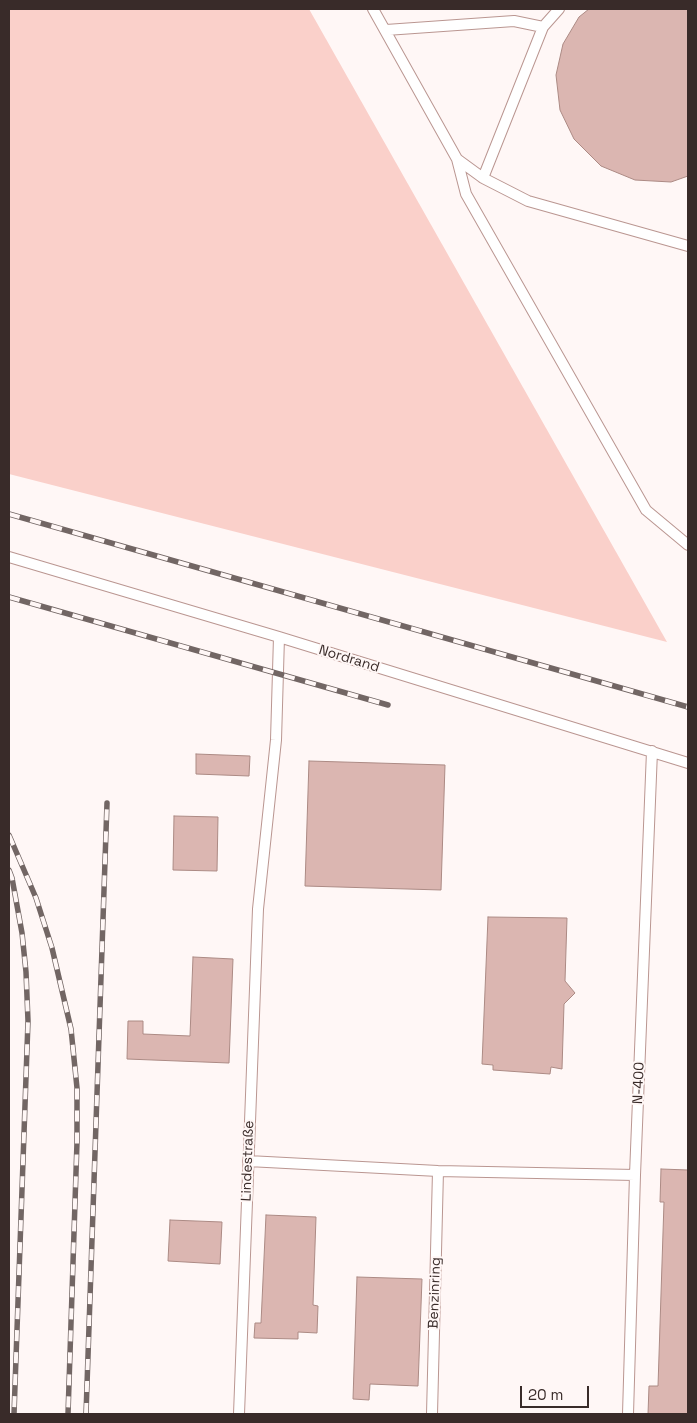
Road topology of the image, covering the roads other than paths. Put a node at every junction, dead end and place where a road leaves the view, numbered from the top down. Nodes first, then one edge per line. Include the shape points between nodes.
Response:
1 (374, 9) edge
2 (559, 9) edge
3 (543, 27) junction
4 (386, 30) junction
5 (457, 159) junction
6 (484, 178) junction
7 (688, 246) edge
8 (687, 541) edge
9 (9, 557) edge
10 (279, 637) junction
11 (652, 751) junction
12 (688, 763) edge
13 (248, 1161) junction
14 (438, 1171) junction
15 (635, 1175) junction
16 (239, 1414) edge
17 (432, 1414) edge
18 (628, 1414) edge

1 - 4 lane
2 - 3 lane
3 - 4 lane via 514,21
3 - 6 lane
4 - 5 lane
5 - 6 lane
5 - 8 lane via 466,194 646,510
6 - 7 lane via 528,201
9 - 10 lane, Nordrand
10 - 11 lane, Nordrand
10 - 13 lane, Lindestraße via 276,740 258,909
11 - 12 lane, Nordrand
11 - 15 lane, N-400
13 - 14 lane
13 - 16 lane, Lindestraße
14 - 15 lane
14 - 17 lane, Benzinring
15 - 18 lane, N-400

